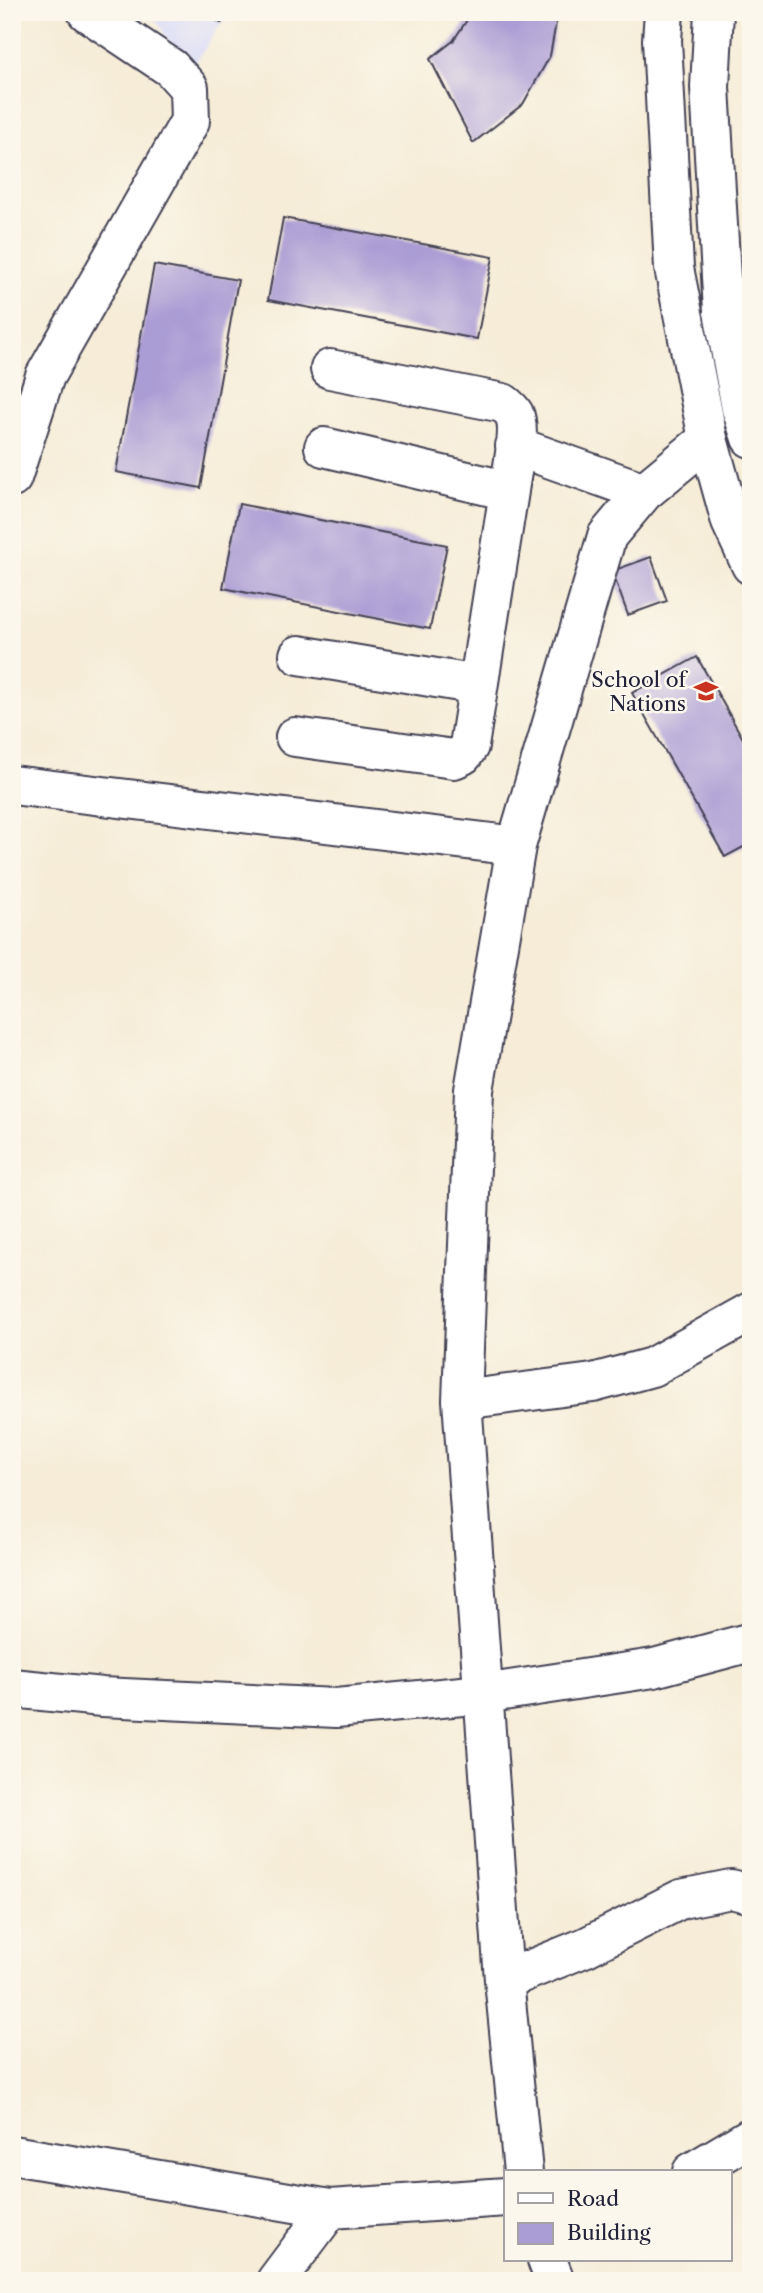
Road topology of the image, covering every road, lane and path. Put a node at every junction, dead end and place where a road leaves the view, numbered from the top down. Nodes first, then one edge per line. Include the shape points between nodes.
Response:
1 (87, 12) edge
2 (664, 12) edge
3 (714, 12) edge
4 (710, 87) junction
5 (665, 91) junction
6 (737, 308) edge
7 (330, 369) dead end
8 (751, 438) edge
9 (708, 439) junction
10 (515, 446) junction
11 (324, 447) dead end
12 (12, 478) edge
13 (509, 491) junction
14 (644, 492) junction
15 (751, 565) edge
16 (299, 654) dead end
17 (478, 685) junction
18 (295, 737) dead end
19 (12, 785) edge
20 (516, 846) junction
21 (751, 1312) edge
22 (462, 1400) junction
23 (751, 1642) edge
24 (12, 1688) edge
25 (483, 1694) junction
26 (751, 1894) edge
27 (504, 1980) junction
28 (746, 2152) edge
29 (12, 2155) edge
30 (523, 2170) edge
31 (697, 2170) edge
32 (504, 2197) edge
33 (330, 2209) junction
34 (548, 2262) edge
35 (276, 2281) edge
36 (555, 2281) edge

1 - 12 street via 171,68 188,88 190,121 45,376
2 - 5 street
3 - 4 street
4 - 5 street
4 - 6 street
5 - 9 street via 674,268
6 - 8 street via 741,408
7 - 10 street via 503,402 516,417
9 - 14 street
9 - 15 street via 732,522
10 - 13 street
10 - 14 street
11 - 13 street
13 - 17 street
14 - 20 street via 607,536
16 - 17 street
17 - 18 street via 469,746 454,759
19 - 20 street
20 - 22 street via 474,1090
21 - 22 street via 652,1367 593,1383
22 - 25 street
23 - 25 street via 654,1668
24 - 25 street via 336,1708
25 - 27 street
26 - 27 street via 731,1889 681,1899 586,1947
27 - 30 street
28 - 31 street
29 - 33 street
32 - 33 street
33 - 35 street
34 - 36 street

